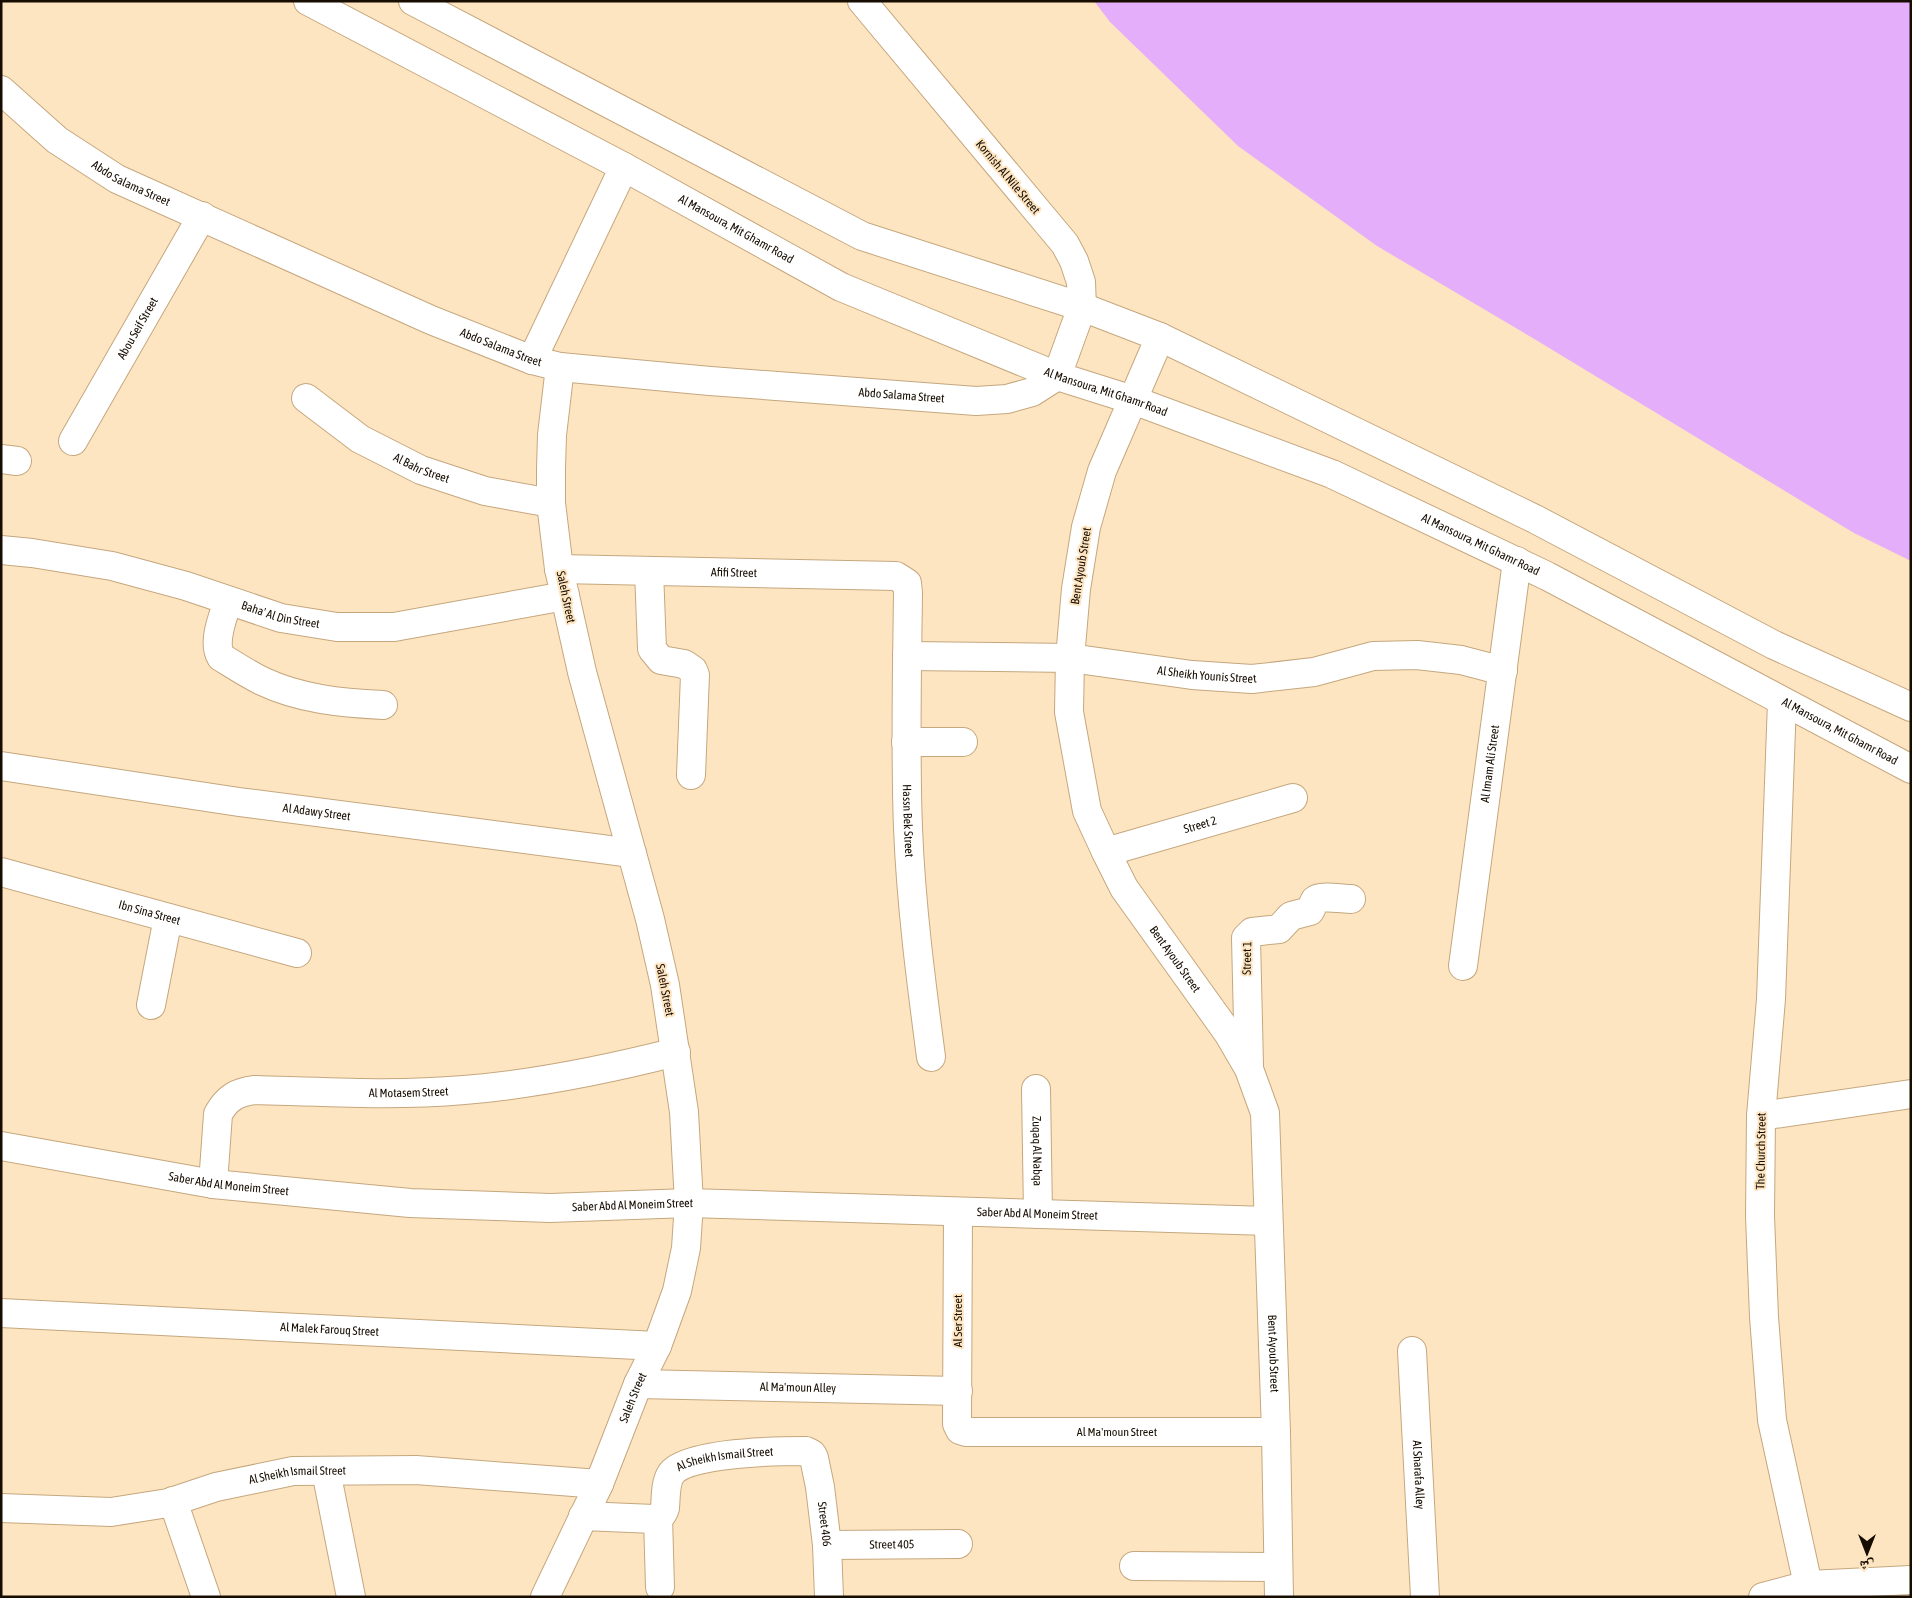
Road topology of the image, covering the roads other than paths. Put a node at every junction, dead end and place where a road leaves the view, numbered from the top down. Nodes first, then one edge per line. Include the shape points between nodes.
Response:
1 (308, 1) edge
2 (413, 1) edge
3 (862, 1) edge
4 (1, 90) edge
5 (624, 167) junction
6 (202, 216) junction
7 (1082, 307) junction
8 (1160, 337) junction
9 (532, 360) junction
10 (560, 367) junction
11 (1057, 376) junction
12 (306, 398) dead end
13 (1133, 400) junction
14 (73, 441) dead end
15 (552, 503) junction
16 (1, 550) edge
17 (1517, 561) junction
18 (559, 569) junction
19 (649, 571) junction
20 (907, 583) joint
21 (565, 596) junction
22 (228, 600) junction
23 (907, 656) junction
24 (1070, 658) junction
25 (1503, 671) junction
26 (1782, 702) junction
27 (383, 705) dead end
28 (1911, 707) edge
29 (906, 742) junction
30 (963, 742) dead end
31 (1, 766) edge
32 (1911, 769) edge
33 (692, 775) dead end
34 (1292, 798) dead end
35 (1106, 852) junction
36 (632, 853) junction
37 (1, 872) edge
38 (1351, 899) dead end
39 (168, 918) junction
40 (297, 953) dead end
41 (1463, 966) dead end
42 (151, 1005) dead end
43 (676, 1052) junction
44 (931, 1057) dead end
45 (1249, 1069) junction
46 (1036, 1089) dead end
47 (1911, 1094) edge
48 (1761, 1116) junction
49 (1, 1146) edge
50 (213, 1184) junction
51 (689, 1203) junction
52 (958, 1212) junction
53 (1038, 1214) junction
54 (1268, 1221) junction
55 (1, 1313) edge
56 (657, 1346) junction
57 (1412, 1352) dead end
58 (638, 1384) junction
59 (958, 1392) junction
60 (960, 1430) joint
61 (1276, 1432) junction
62 (812, 1454) joint
63 (326, 1471) junction
64 (599, 1484) junction
65 (173, 1501) junction
66 (1, 1508) edge
67 (583, 1516) junction
68 (658, 1517) junction
69 (958, 1544) dead end
70 (826, 1545) junction
71 (1134, 1566) dead end
72 (1278, 1568) junction
73 (1911, 1580) edge
74 (660, 1587) dead end
75 (1808, 1591) edge
76 (206, 1597) edge
77 (351, 1597) edge
78 (545, 1597) edge
79 (829, 1597) edge
80 (1279, 1597) edge
81 (1425, 1597) edge
82 (1763, 1597) edge

1 - 5 street, Al Mansoura, Mit Ghamr Road
2 - 7 street via 862,236
3 - 7 street, Kornish Al Nile Street via 1065,244 1081,282
4 - 6 street, Abdo Salama Street via 57,140 117,179
5 - 9 street
5 - 11 street, Al Mansoura, Mit Ghamr Road via 841,287
6 - 9 street, Abdo Salama Street via 431,320
6 - 14 street, Abou Seif Street
7 - 8 street
7 - 11 street, Kornish Al Nile Street
8 - 13 street, Bent Ayoub Street
8 - 28 street via 1535,518 1774,645
9 - 10 street, Abdo Salama Street
10 - 11 street, Abdo Salama Street via 976,401 1006,399 1032,392
10 - 15 street, Saleh Street via 552,435
11 - 13 street, Al Mansoura, Mit Ghamr Road
12 - 15 street, Al Bahr Street via 360,438 421,470 484,491
13 - 17 street, Al Mansoura, Mit Ghamr Road via 1332,474
13 - 24 street, Bent Ayoub Street via 1102,471 1086,528
15 - 18 street, Saleh Street
16 - 22 street, Baha' Al Din Street via 112,566
17 - 25 street, Al Imam Ali Street
17 - 26 street, Al Mansoura, Mit Ghamr Road
18 - 19 street, Afifi Street
18 - 21 street, Saleh Street
19 - 20 street, Afifi Street via 896,576
19 - 33 street via 652,649 661,660 684,664 695,675
20 - 23 street, Hassn Bek Street
21 - 22 street, Baha' Al Din Street via 394,627 337,627 281,618
21 - 36 street, Saleh Street via 582,672
22 - 27 street via 217,642 221,657 262,681 301,695 341,703
23 - 24 street, Al Sheikh Younis Street
23 - 29 street, Hassn Bek Street
24 - 25 street, Al Sheikh Younis Street via 1192,676 1252,679 1314,672 1373,656 1417,654
24 - 35 street, Bent Ayoub Street via 1069,712 1087,811
25 - 41 street, Al Imam Ali Street
26 - 32 street, Al Mansoura, Mit Ghamr Road
26 - 48 street, The Church Street via 1771,1000
29 - 30 street
29 - 44 street, Hassn Bek Street via 916,944
31 - 36 street, Al Adawy Street via 239,802
34 - 35 street, Street 2
35 - 45 street, Bent Ayoub Street via 1124,888 1228,1032
36 - 43 street, Saleh Street via 665,985
37 - 39 street, Ibn Sina Street
38 - 45 street, Street 1 via 1317,898 1310,911 1291,916 1279,929 1252,932 1246,938
39 - 40 street, Ibn Sina Street
39 - 42 street
43 - 50 street, Al Motasem Street via 534,1083 462,1090 389,1093 255,1090 232,1095 218,1114
43 - 51 street, Saleh Street via 684,1112
45 - 54 street, Bent Ayoub Street via 1265,1113
46 - 53 street, Zuqaq Al Nabqa
47 - 48 street
48 - 75 street, The Church Street via 1760,1216 1772,1420
49 - 50 street, Saber Abd Al Moneim Street
50 - 51 street, Saber Abd Al Moneim Street via 420,1204 550,1208
51 - 52 street, Saber Abd Al Moneim Street
51 - 56 street, Saleh Street via 686,1248 677,1291
52 - 53 street, Saber Abd Al Moneim Street
52 - 59 street, Al Ser Street
53 - 54 street, Saber Abd Al Moneim Street
54 - 61 street, Bent Ayoub Street
55 - 56 street, Al Malek Farouq Street
56 - 58 street, Saleh Street
57 - 81 street, Al Sharafa Alley
58 - 59 street, Al Ma'moun Alley
58 - 64 street, Saleh Street
59 - 60 street, Al Ser Street via 957,1424
60 - 61 street, Al Ma'moun Street
61 - 72 street, Bent Ayoub Street
62 - 68 street, Al Sheikh Ismail Street via 806,1451 756,1451 683,1465 670,1475 664,1512
62 - 70 street, Street 406 via 820,1487
63 - 64 street, Al Sheikh Ismail Street via 416,1470
63 - 65 street, Al Sheikh Ismail Street via 293,1471 216,1487
63 - 77 street
64 - 67 street, Saleh Street
65 - 66 street, Al Sheikh Ismail Street via 111,1512
65 - 76 street
67 - 68 street
67 - 78 street, Saleh Street
68 - 74 street
69 - 70 street, Street 405
70 - 79 street, Street 406
71 - 72 street
72 - 80 street, Bent Ayoub Street
73 - 75 street
75 - 82 street

